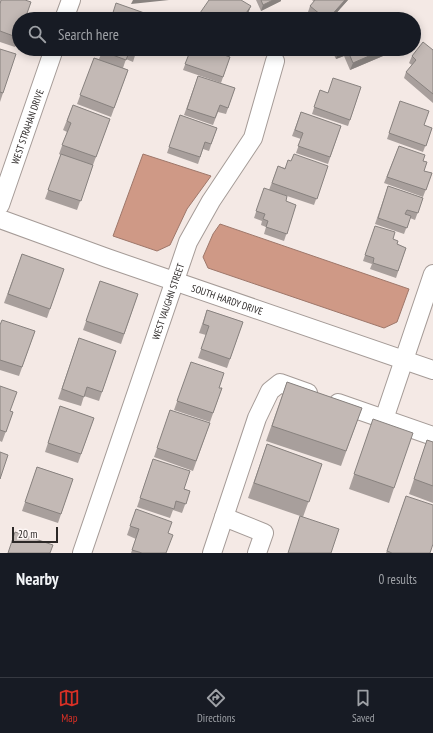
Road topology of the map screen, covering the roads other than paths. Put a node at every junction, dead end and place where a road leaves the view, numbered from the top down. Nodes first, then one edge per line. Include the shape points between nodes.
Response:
1 (70, 0) edge
2 (66, 12) edge
3 (52, 56) edge
4 (275, 61) dead end
5 (0, 205) edge
6 (0, 219) edge
7 (433, 274) edge
8 (174, 281) junction
9 (404, 360) junction
10 (433, 370) edge
11 (384, 419) junction
12 (433, 436) edge
13 (224, 517) junction
14 (82, 553) edge
15 (212, 553) edge
16 (257, 553) edge

1 - 2 street
3 - 5 street, WEST STRAHAN DRIVE
4 - 8 street, WEST VAUGHN STREET via 253,138 188,242
6 - 8 street, SOUTH HARDY DRIVE
7 - 9 street
8 - 9 street, SOUTH HARDY DRIVE
8 - 14 street, WEST VAUGHN STREET
9 - 10 street, SOUTH HARDY DRIVE
9 - 11 street
11 - 12 street
11 - 13 street via 280,383 270,391 257,418
13 - 15 street
13 - 16 street via 264,533

